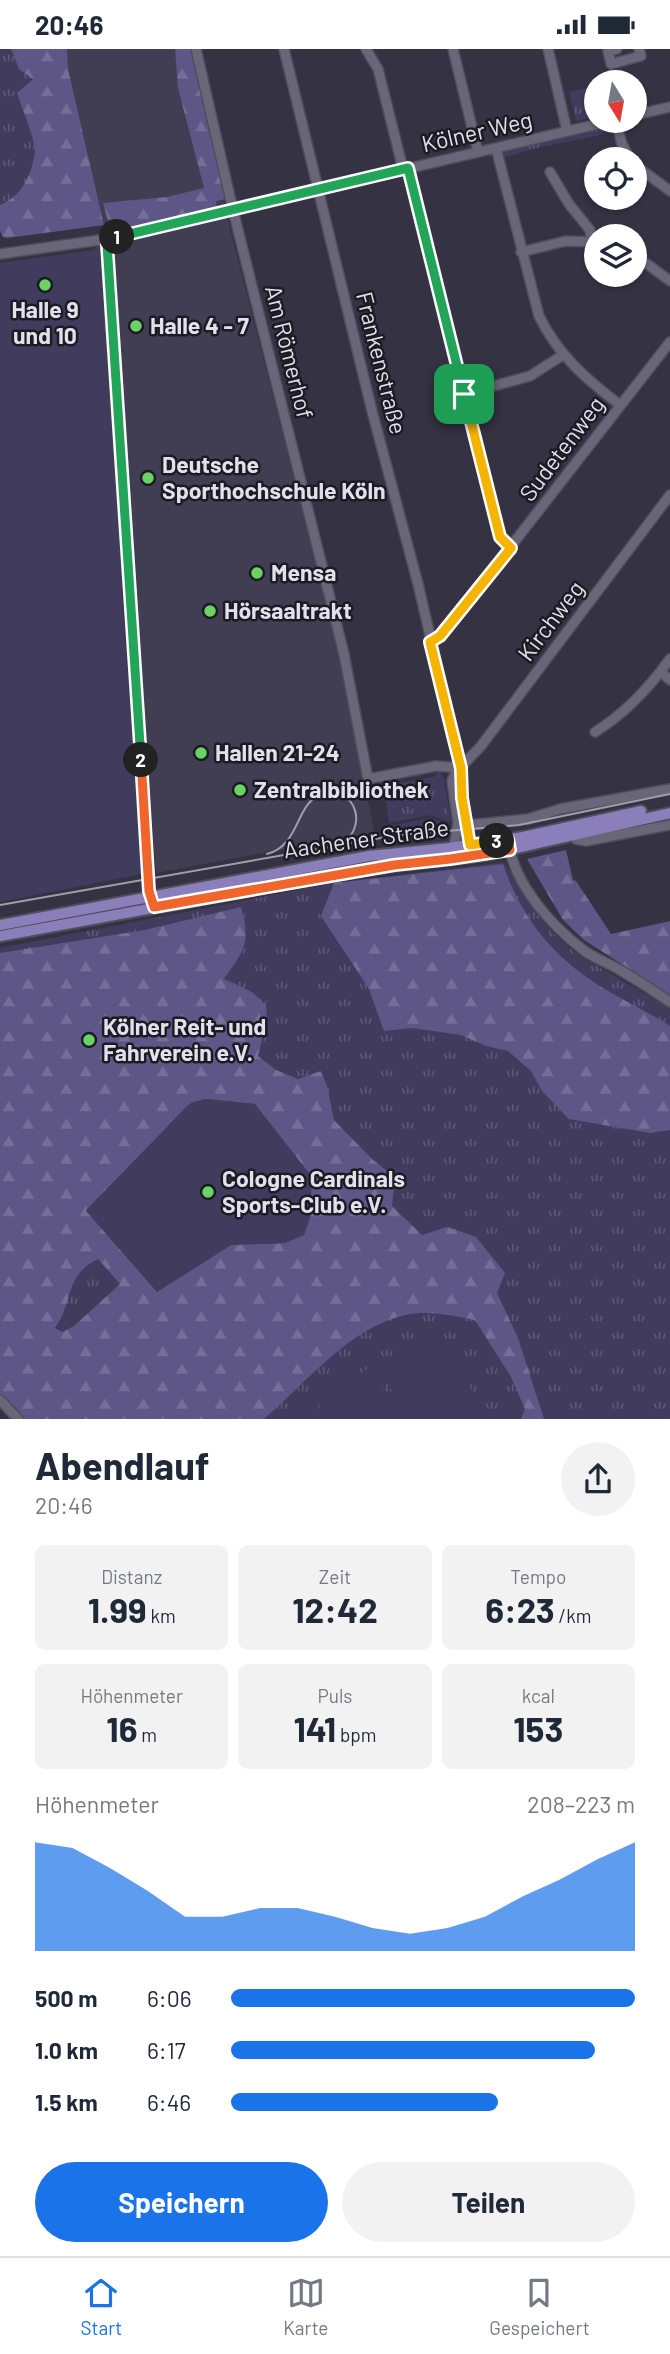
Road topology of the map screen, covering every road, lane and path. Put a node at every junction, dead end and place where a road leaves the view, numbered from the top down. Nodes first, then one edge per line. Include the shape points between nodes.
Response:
1 (196, 49) edge
2 (284, 49) edge
3 (366, 49) edge
4 (453, 49) edge
5 (548, 49) edge
6 (617, 49) edge
7 (639, 49) edge
8 (670, 107) edge
9 (648, 112) edge
10 (584, 128) edge
11 (567, 131) junction
12 (496, 148) junction
13 (478, 152) junction
14 (405, 169) junction
15 (550, 172) dead end
16 (647, 174) edge
17 (319, 189) junction
18 (670, 191) edge
19 (233, 210) junction
20 (585, 224) edge
21 (107, 239) junction
22 (584, 242) edge
23 (521, 252) junction
24 (0, 254) edge
25 (647, 263) edge
26 (670, 281) edge
27 (670, 342) edge
28 (563, 355) junction
29 (464, 394) junction
30 (620, 405) junction
31 (670, 495) edge
32 (511, 548) junction
33 (430, 642) junction
34 (670, 659) edge
35 (661, 671) junction
36 (670, 680) edge
37 (595, 732) dead end
38 (461, 768) junction
39 (670, 789) edge
40 (670, 806) edge
41 (670, 813) edge
42 (463, 824) junction
43 (670, 825) edge
44 (576, 836) junction
45 (470, 845) junction
46 (509, 845) junction
47 (455, 853) junction
48 (485, 855) junction
49 (152, 902) junction
50 (0, 925) edge
51 (0, 936) edge
52 (670, 1002) edge
53 (0, 1400) edge
54 (19, 1419) edge

1 - 19 street, Am Römerhof
2 - 17 street, Frankenstraße
3 - 14 street via 379,69
4 - 13 street
5 - 11 street
6 - 7 street via 608,51 611,64 640,57
8 - 9 street
10 - 11 street, Kölner Weg
11 - 12 street, Kölner Weg
12 - 13 street, Kölner Weg
12 - 23 street
13 - 14 street, Kölner Weg
14 - 17 street, Kölner Weg
14 - 29 street
15 - 20 street
16 - 18 street
17 - 19 street, Kölner Weg
17 - 33 street, Frankenstraße
19 - 21 street, Kölner Weg
19 - 38 street, Am Römerhof via 344,654 368,779 436,766
21 - 24 street, Kölner Weg
21 - 49 street
22 - 23 street via 566,241
23 - 28 street via 540,316
25 - 26 street
27 - 30 street, Sudetenweg
28 - 29 street via 530,376
28 - 30 street
29 - 32 street via 500,537
30 - 32 street, Sudetenweg
31 - 38 street, Kirchweg
32 - 33 street, Sudetenweg via 440,636
33 - 38 street, Frankenstraße
34 - 35 street
35 - 36 street
35 - 37 street via 640,697
38 - 42 street, Kirchweg via 451,786
39 - 42 street, Aachener Straße via 528,819
40 - 46 main road, Aachener Straße
41 - 44 main road, Aachener Straße
42 - 45 street, Kirchweg
42 - 47 street, Kirchweg
43 - 44 street, Aachener Straße via 586,841
44 - 46 main road, Aachener Straße
45 - 46 main road, Aachener Straße
45 - 47 main road, Aachener Straße
45 - 48 street
46 - 48 main road, Aachener Straße
46 - 52 street via 526,886 564,933 584,951
47 - 48 main road, Aachener Straße
47 - 49 main road, Aachener Straße via 381,854
49 - 50 main road, Aachener Straße
49 - 51 main road, Aachener Straße
53 - 54 street

